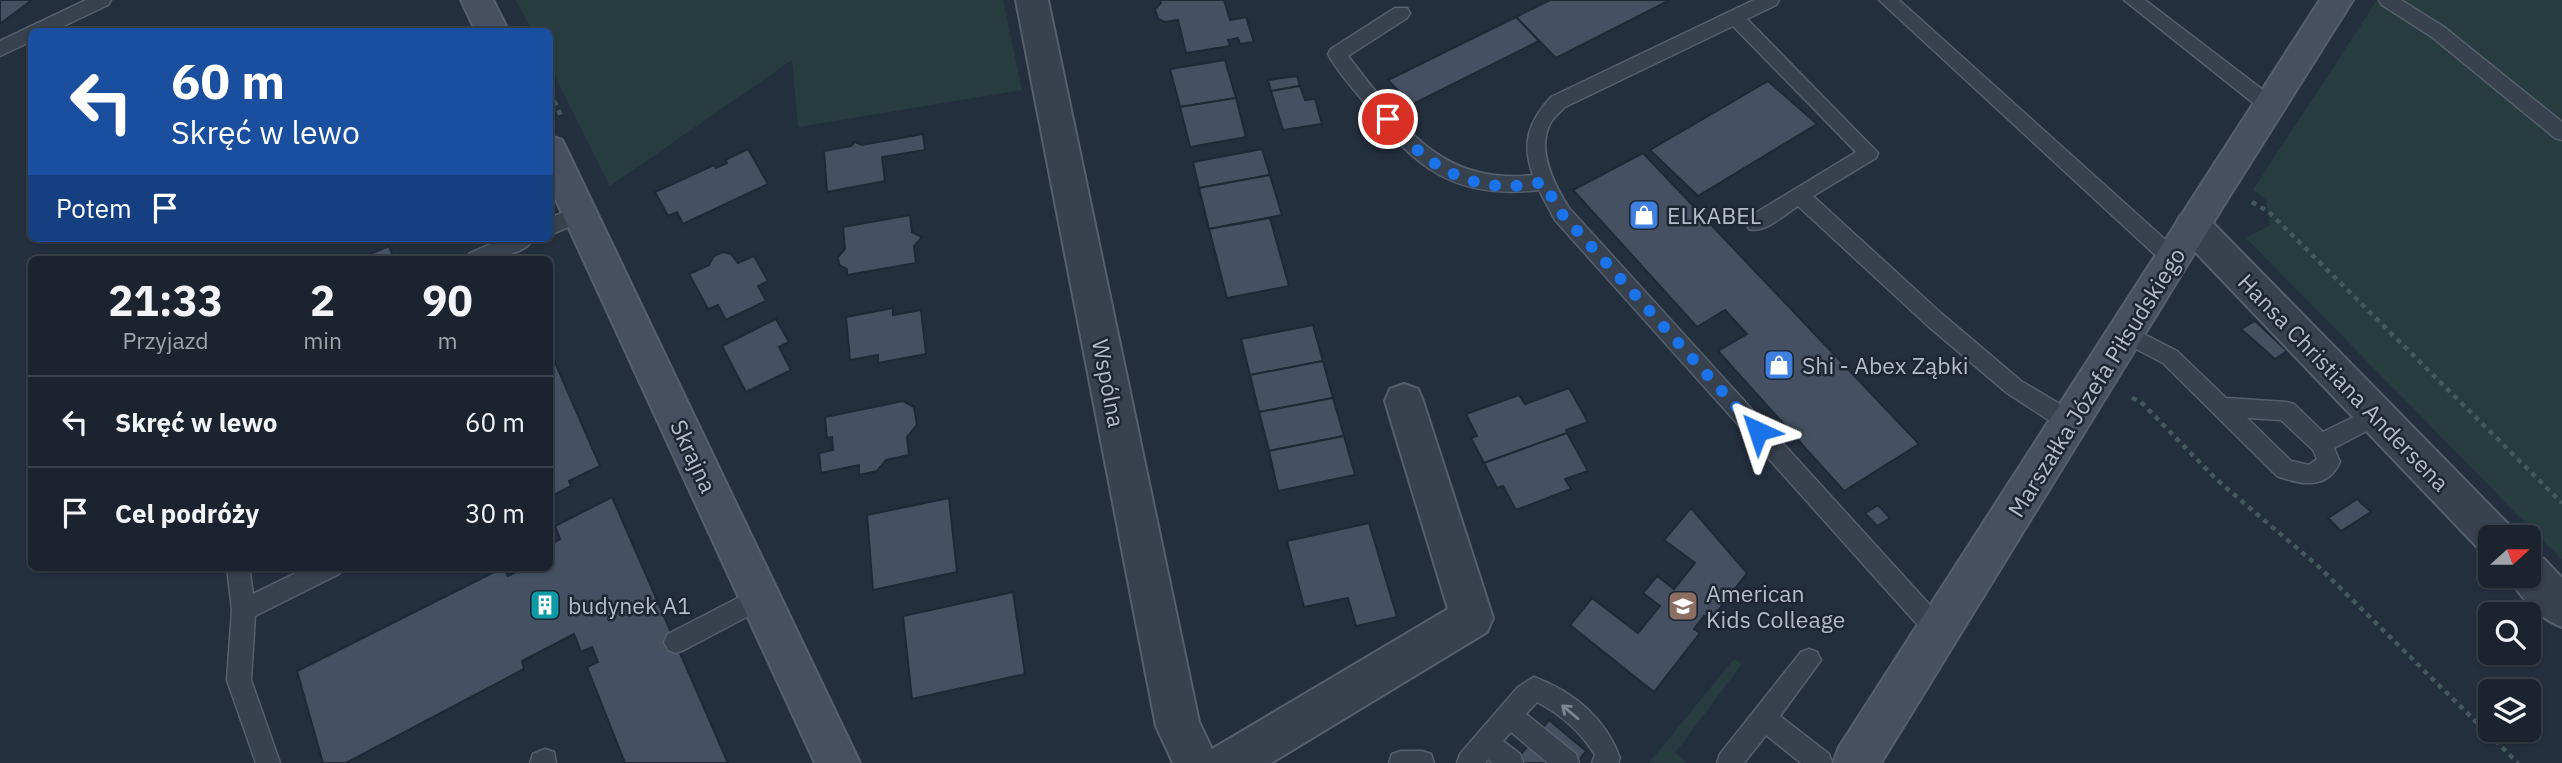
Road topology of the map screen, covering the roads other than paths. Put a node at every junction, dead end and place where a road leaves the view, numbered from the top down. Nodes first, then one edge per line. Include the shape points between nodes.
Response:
1 (102, 0) edge
2 (477, 0) edge
3 (1032, 0) edge
4 (1770, 0) edge
5 (1888, 0) edge
6 (2133, 0) edge
7 (2337, 0) edge
8 (2388, 0) edge
9 (1401, 13) dead end
10 (1735, 17) junction
11 (42, 28) edge
12 (491, 28) edge
13 (28, 35) edge
14 (0, 49) edge
15 (2269, 105) junction
16 (2562, 133) edge
17 (553, 164) edge
18 (1543, 182) junction
19 (1800, 195) junction
20 (565, 220) edge
21 (1756, 223) dead end
22 (515, 242) edge
23 (2183, 242) junction
24 (484, 256) edge
25 (2126, 334) junction
26 (1404, 401) dead end
27 (2221, 407) junction
28 (2376, 415) junction
29 (2071, 423) junction
30 (2321, 444) junction
31 (2482, 525) edge
32 (239, 571) edge
33 (323, 571) edge
34 (2541, 585) edge
35 (761, 597) junction
36 (2562, 607) edge
37 (244, 610) junction
38 (1940, 634) junction
39 (676, 642) dead end
40 (1809, 660) dead end
41 (1509, 715) junction
42 (1764, 718) junction
43 (1486, 742) junction
44 (268, 763) edge
45 (838, 763) edge
46 (1196, 763) edge
47 (1229, 763) edge
48 (1401, 763) edge
49 (1422, 763) edge
50 (1469, 763) edge
51 (1511, 763) edge
52 (1567, 763) edge
53 (1604, 763) edge
54 (1729, 763) edge
55 (1820, 763) edge
56 (1855, 763) edge

1 - 11 lane
2 - 12 street
3 - 46 street, Wspólna via 1178,726
4 - 10 lane
5 - 23 lane
6 - 15 lane
7 - 15 street, Marszałka Józefa Piłsudskiego
8 - 16 lane via 2438,32
9 - 18 lane via 1337,54 1405,140 1437,166 1476,183 1514,188
10 - 18 lane via 1558,102 1541,123 1537,152
10 - 19 lane via 1869,153
13 - 14 lane
15 - 23 street, Marszałka Józefa Piłsudskiego
17 - 20 street, Skrajna
18 - 38 lane via 1562,214
19 - 21 lane
19 - 29 lane via 2014,387
20 - 35 street, Skrajna
22 - 24 lane
23 - 25 street, Marszałka Józefa Piłsudskiego
23 - 28 street, Hansa Christiana Andersena
25 - 27 lane via 2170,357
25 - 29 street, Marszałka Józefa Piłsudskiego
26 - 47 street via 1472,618
27 - 30 lane via 2286,411
27 - 30 lane via 2285,469 2312,475 2321,469 2329,462
28 - 30 lane
28 - 31 street, Hansa Christiana Andersena
29 - 38 street, Marszałka Józefa Piłsudskiego
32 - 37 lane
33 - 37 lane
34 - 36 street
35 - 39 lane
35 - 45 street, Skrajna
37 - 44 lane via 240,680
38 - 56 street, Marszałka Józefa Piłsudskiego
40 - 42 lane
41 - 43 lane
41 - 52 lane
53 -> 41 lane via 1608,758 1605,746 1595,732 1548,693 1534,689
42 - 54 lane
42 - 55 lane
43 - 50 lane
43 - 51 lane
48 - 49 lane

